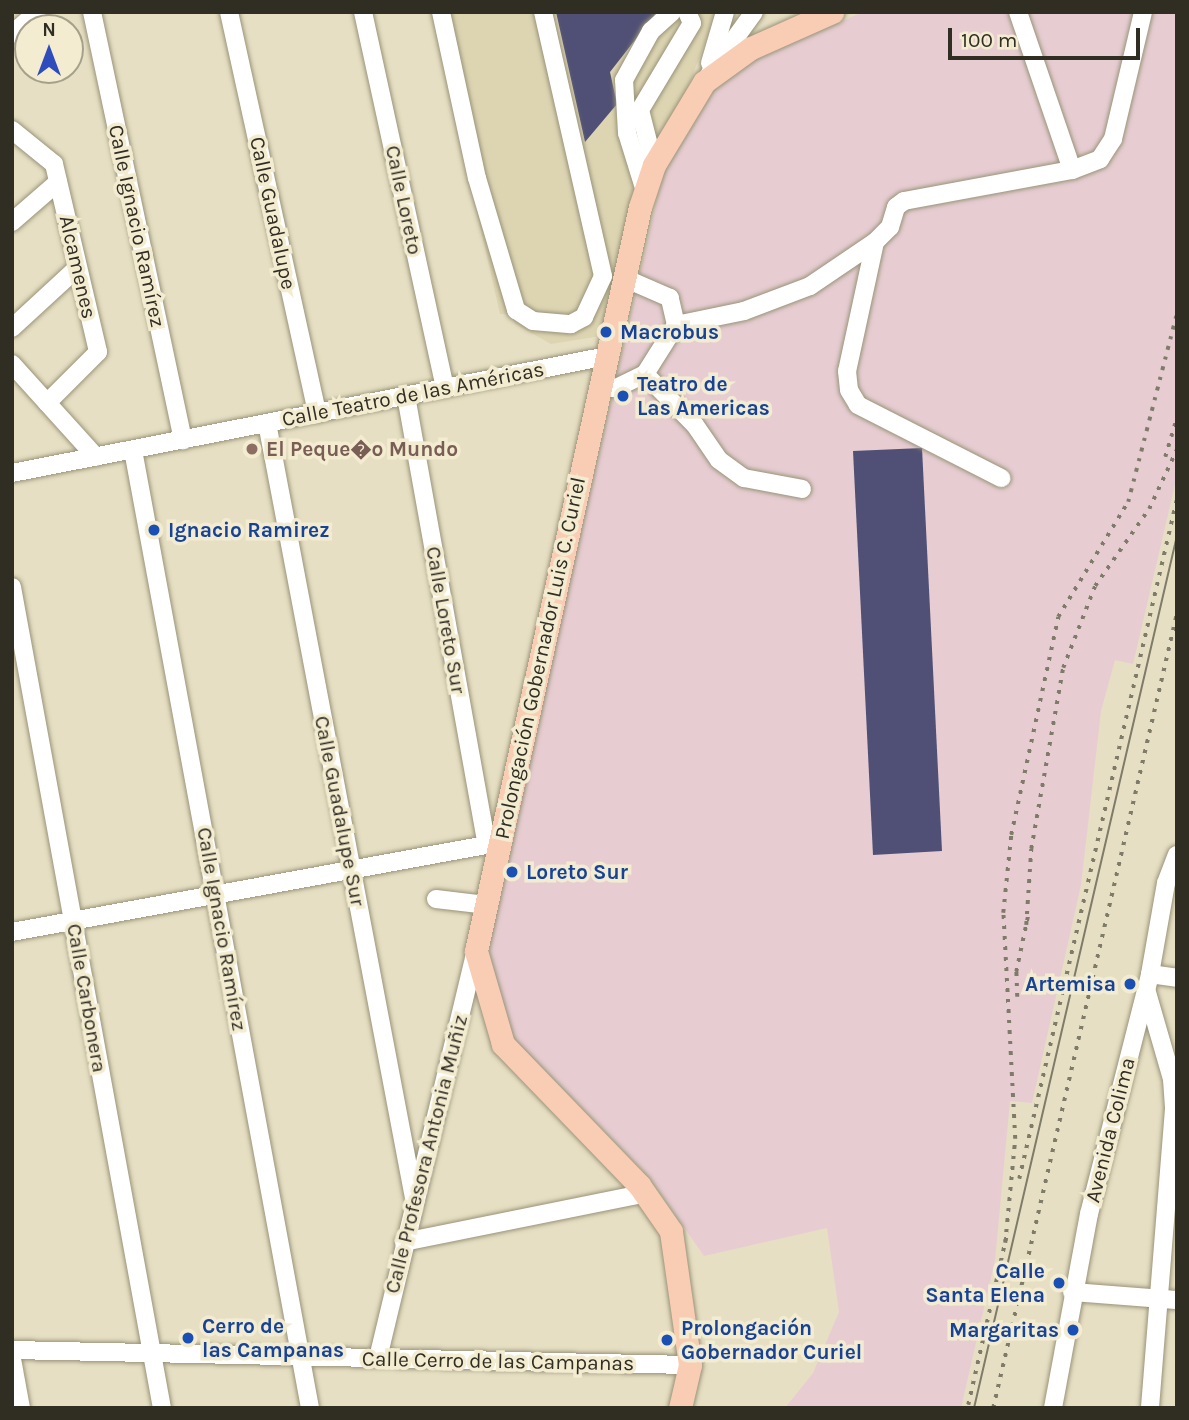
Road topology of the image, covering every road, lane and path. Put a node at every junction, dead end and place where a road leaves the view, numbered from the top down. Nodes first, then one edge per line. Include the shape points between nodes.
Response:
1 (37, 12) edge
2 (92, 12) edge
3 (229, 12) edge
4 (363, 12) edge
5 (441, 12) edge
6 (543, 12) edge
7 (672, 12) edge
8 (687, 12) edge
9 (725, 12) edge
10 (754, 12) edge
11 (832, 12) edge
12 (1018, 12) edge
13 (1143, 12) edge
14 (12, 34) edge
15 (704, 82) junction
16 (633, 111) junction
17 (12, 130) edge
18 (654, 165) junction
19 (1072, 170) junction
20 (58, 183) junction
21 (645, 191) junction
22 (12, 222) edge
23 (874, 242) junction
24 (77, 268) junction
25 (624, 278) junction
26 (676, 325) junction
27 (12, 328) edge
28 (607, 356) junction
29 (12, 364) edge
30 (645, 374) junction
31 (445, 388) junction
32 (600, 388) junction
33 (406, 396) junction
34 (47, 403) junction
35 (317, 413) junction
36 (267, 423) junction
37 (183, 440) junction
38 (133, 450) junction
39 (96, 457) junction
40 (12, 473) edge
41 (1001, 478) dead end
42 (802, 489) dead end
43 (12, 587) edge
44 (493, 843) junction
45 (1177, 855) edge
46 (352, 869) junction
47 (1171, 883) edge
48 (215, 894) junction
49 (436, 899) dead end
50 (486, 905) junction
51 (74, 921) junction
52 (12, 932) edge
53 (476, 951) junction
54 (1177, 978) edge
55 (1148, 981) junction
56 (1175, 1079) edge
57 (646, 1193) junction
58 (414, 1198) junction
59 (404, 1242) junction
60 (1072, 1292) junction
61 (1157, 1299) junction
62 (1177, 1300) edge
63 (12, 1350) edge
64 (152, 1353) junction
65 (301, 1357) junction
66 (378, 1358) junction
67 (12, 1359) edge
68 (684, 1365) junction
69 (22, 1408) edge
70 (162, 1408) edge
71 (310, 1408) edge
72 (664, 1408) edge
73 (680, 1408) edge
74 (1053, 1408) edge
75 (1150, 1408) edge

1 - 14 street
2 - 37 street, Calle Ignacio Ramírez
3 - 35 street, Calle Guadalupe
4 - 31 street, Calle Loreto
5 - 6 street via 477,178 516,310 533,321 571,324 584,317 603,276
7 - 16 street via 651,31 624,80
8 - 16 street via 692,23
9 - 15 street
10 - 15 street
11 - 15 main road, Prolongación Gobernador Luis C. Curiel via 751,48
12 - 19 street
13 - 19 street via 1113,139 1100,159
15 - 18 main road, Prolongación Gobernador Luis C. Curiel
16 - 18 street
16 - 21 street
17 - 20 street, Alcamenes via 54,164
18 - 21 main road, Prolongación Gobernador Luis C. Curiel
19 - 23 street via 904,201 896,207 890,227
20 - 22 street
20 - 24 street, Alcamenes
21 - 25 main road, Prolongación Gobernador Luis C. Curiel
23 - 26 street via 810,286 744,311
23 - 41 street via 847,371 849,390 858,405
24 - 27 street
24 - 34 street, Alcamenes via 98,352
25 - 26 street via 670,298
25 - 28 main road, Prolongación Gobernador Luis C. Curiel
26 - 30 street
28 - 31 street, Calle Teatro de las Américas
28 - 32 main road, Prolongación Gobernador Luis C. Curiel
29 - 34 street
30 - 32 street via 616,388
30 - 42 street via 695,425 719,460 744,478
31 - 33 street, Calle Teatro de las Américas
32 - 44 main road, Prolongación Gobernador Luis C. Curiel
33 - 35 street, Calle Teatro de las Américas
33 - 44 street, Calle Loreto Sur
34 - 39 street
35 - 36 street, Calle Teatro de las Américas
36 - 37 street, Calle Teatro de las Américas
36 - 46 street, Calle Guadalupe Sur
37 - 38 street, Calle Teatro de las Américas
38 - 39 street, Calle Teatro de las Américas
38 - 48 street, Calle Ignacio Ramírez
39 - 40 street, Calle Teatro de las Américas
43 - 51 street, Calle Carbonera
44 - 46 street
44 - 50 main road, Prolongación Gobernador Luis C. Curiel
45 - 47 street, Avenida Colima
46 - 48 street
46 - 58 street, Calle Guadalupe Sur
47 - 55 street, Avenida Colima
48 - 51 street
48 - 65 street, Calle Ignacio Ramírez
49 - 50 street
50 - 53 main road, Prolongación Gobernador Luis C. Curiel
51 - 52 street
51 - 64 street, Calle Carbonera
53 - 57 main road, Prolongación Gobernador Luis C. Curiel via 503,1044
53 - 58 street, Calle Profesora Antonia Muñiz
54 - 55 street
55 - 56 street
55 - 60 street, Avenida Colima
56 - 61 street
57 - 59 street
57 - 68 main road, Prolongación Gobernador Luis C. Curiel via 671,1231 686,1330
58 - 59 street, Calle Profesora Antonia Muñiz
59 - 66 street, Calle Profesora Antonia Muñiz
60 - 61 street
60 - 74 street, Avenida Colima
61 - 62 street
61 - 75 street
63 - 64 street, Calle Cerro de las Campanas
64 - 65 street, Calle Cerro de las Campanas
64 - 70 street, Calle Carbonera
65 - 66 street, Calle Cerro de las Campanas
65 - 71 street, Calle Ignacio Ramírez
66 - 68 street, Calle Cerro de las Campanas
67 - 69 street
68 - 72 main road, Prolongación Gobernador Luis C. Curiel
68 - 73 main road, Prolongación Gobernador Luis C. Curiel

